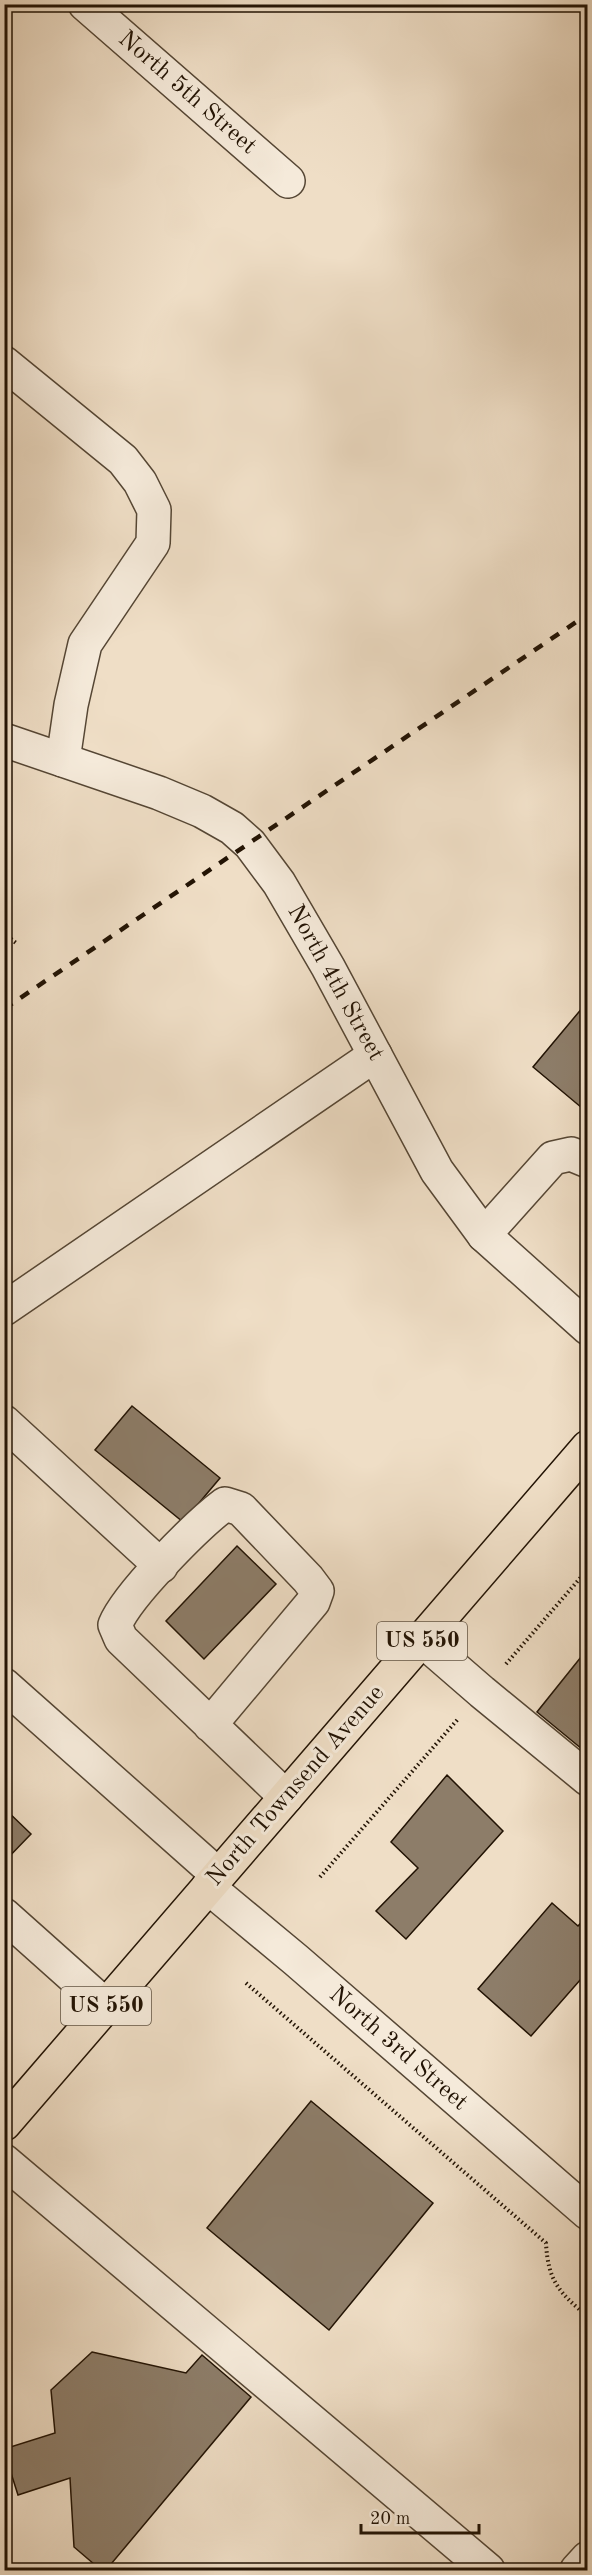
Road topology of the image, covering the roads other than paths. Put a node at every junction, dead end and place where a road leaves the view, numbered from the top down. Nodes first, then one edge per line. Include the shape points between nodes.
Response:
1 (85, 4) edge
2 (288, 181) dead end
3 (4, 363) edge
4 (4, 740) edge
5 (63, 760) junction
6 (375, 1055) junction
7 (588, 1161) edge
8 (483, 1235) junction
9 (4, 1309) edge
10 (588, 1328) edge
11 (4, 1422) edge
12 (588, 1447) edge
13 (161, 1566) junction
14 (422, 1640) junction
15 (4, 1685) edge
16 (210, 1725) junction
17 (588, 1779) edge
18 (286, 1797) junction
19 (213, 1881) junction
20 (4, 1916) edge
21 (106, 2006) junction
22 (4, 2124) edge
23 (4, 2161) edge
24 (588, 2213) edge
25 (588, 2558) edge
26 (488, 2571) edge
27 (577, 2571) edge

1 - 2 street, North 5th Street
3 - 5 street via 123,460 154,510 153,543 85,644
4 - 5 street, North 4th Street
5 - 6 street, North 4th Street via 202,811 250,844 279,883
6 - 8 street, North 4th Street via 436,1171
6 - 9 street
7 - 8 street via 571,1154 553,1158
8 - 10 street, North 4th Street
11 - 13 street
12 - 14 highway, North Townsend Avenue / US 550
13 - 16 street via 120,1612 116,1625 121,1639
13 - 16 street via 225,1504 241,1509 317,1591 313,1602
14 - 17 street
14 - 18 highway, North Townsend Avenue / US 550
15 - 19 street, North 3rd Street
16 - 18 street
18 - 19 highway, North Townsend Avenue / US 550
19 - 21 highway, North Townsend Avenue / US 550
19 - 24 street, North 3rd Street via 296,1960
20 - 21 street
21 - 22 highway, North Townsend Avenue / US 550
23 - 26 street
25 - 27 street

